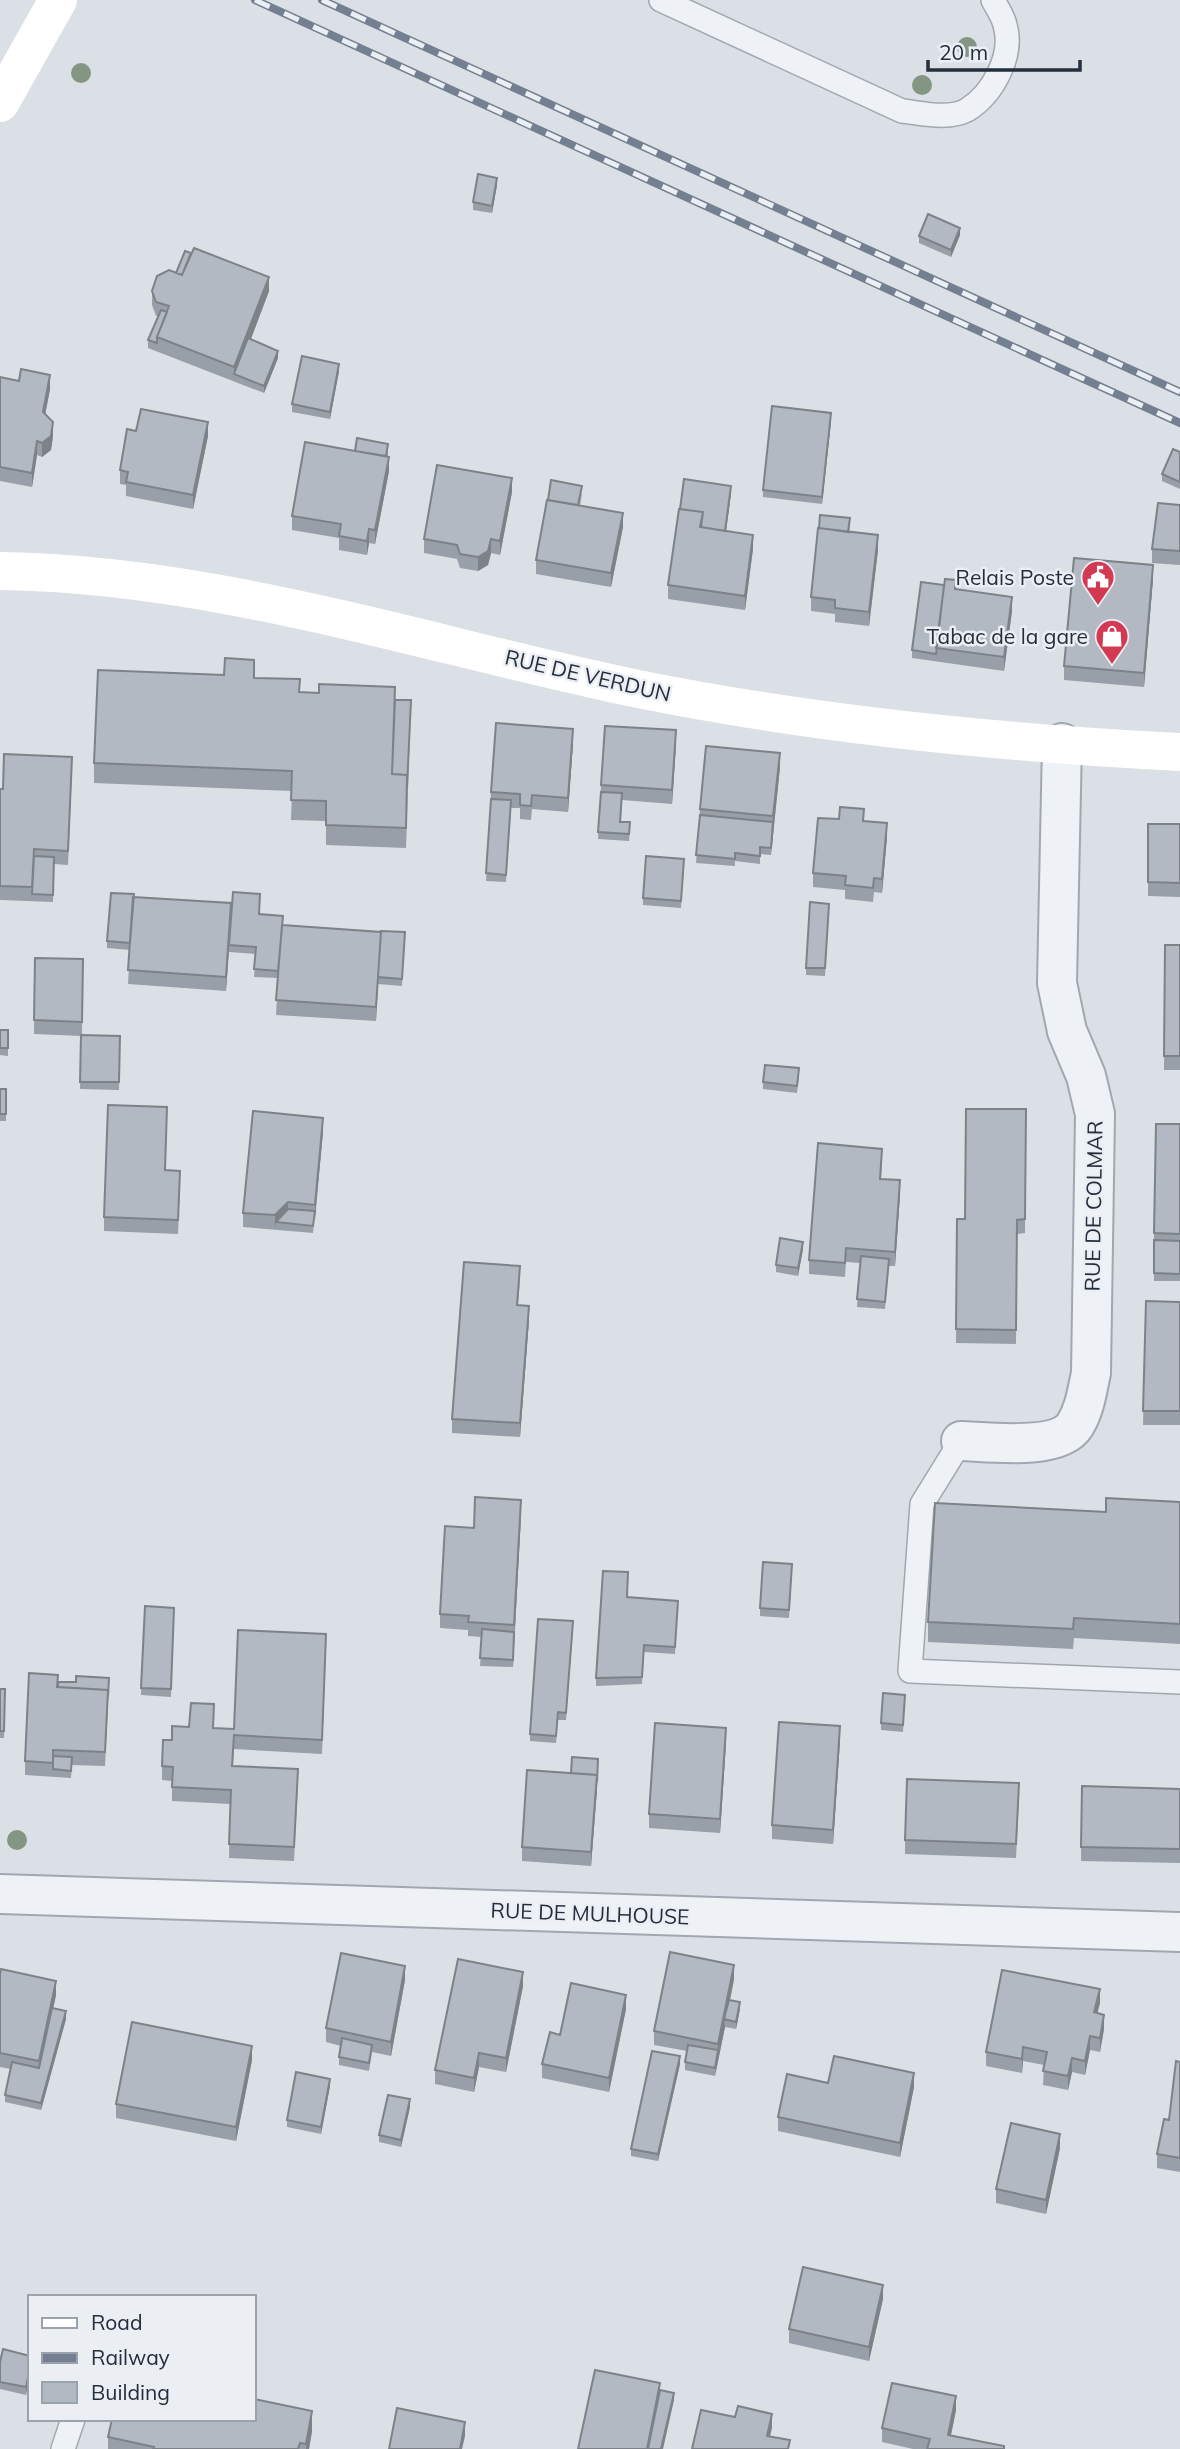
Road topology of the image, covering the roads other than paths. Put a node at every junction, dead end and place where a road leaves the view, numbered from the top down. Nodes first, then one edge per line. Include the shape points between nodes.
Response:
1 (58, 0) edge
2 (661, 0) edge
3 (993, 0) edge
4 (0, 103) edge
5 (0, 571) edge
6 (1062, 743) junction
7 (1180, 752) edge
8 (961, 1441) joint
9 (1180, 1682) edge
10 (0, 1894) edge
11 (1180, 1932) edge
12 (73, 2421) edge
13 (63, 2449) edge

1 - 4 main road
2 - 3 lane via 902,111 939,116 966,111 990,89 1005,61 1006,26
5 - 6 main road, RUE DE VERDUN via 159,583 332,616 722,704 826,720
6 - 7 main road, RUE DE VERDUN
6 - 8 street, RUE DE COLMAR via 1057,983 1067,1031 1086,1076 1095,1114 1091,1373 1084,1408 1074,1428 1055,1440
8 - 9 lane via 922,1504 910,1671
10 - 11 street, RUE DE MULHOUSE
12 - 13 lane

